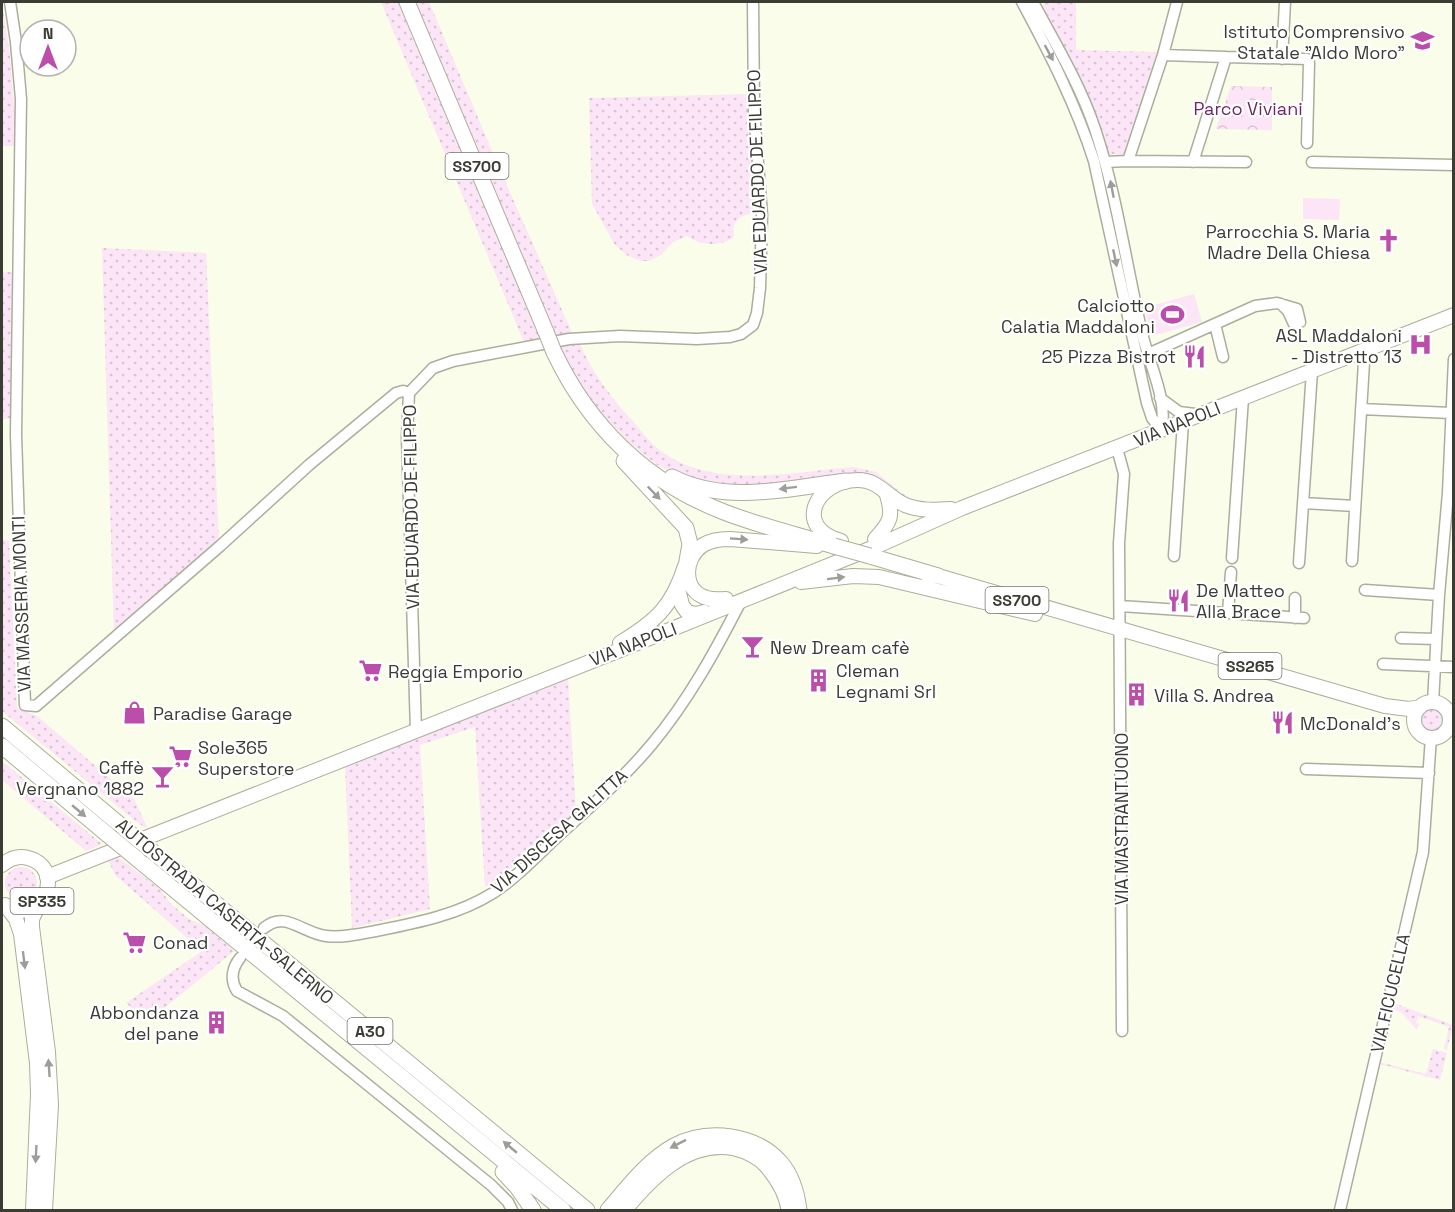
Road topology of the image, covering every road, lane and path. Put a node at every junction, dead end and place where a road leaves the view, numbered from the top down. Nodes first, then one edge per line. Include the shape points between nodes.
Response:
1 (10, 2) edge
2 (407, 2) edge
3 (753, 2) edge
4 (1022, 2) edge
5 (1177, 2) edge
6 (1285, 2) edge
7 (1036, 5) edge
8 (1163, 55) junction
9 (1226, 57) junction
10 (1282, 59) junction
11 (1307, 143) dead end
12 (1128, 161) junction
13 (1105, 162) junction
14 (1193, 162) junction
15 (1246, 162) dead end
16 (1312, 162) dead end
17 (1454, 165) edge
18 (1114, 229) junction
19 (1281, 304) dead end
20 (1454, 315) edge
21 (1215, 324) junction
22 (1363, 352) junction
23 (1148, 354) junction
24 (1223, 357) dead end
25 (1454, 359) edge
26 (1312, 371) junction
27 (1453, 390) edge
28 (409, 393) junction
29 (1160, 398) junction
30 (1243, 398) junction
31 (1147, 403) junction
32 (1361, 409) junction
33 (1202, 414) junction
34 (591, 416) junction
35 (1451, 418) edge
36 (1183, 422) junction
37 (603, 430) junction
38 (1161, 430) junction
39 (1138, 439) junction
40 (1117, 448) junction
41 (1451, 458) edge
42 (846, 481) junction
43 (886, 492) junction
44 (1451, 494) edge
45 (902, 503) junction
46 (1303, 503) junction
47 (1355, 506) junction
48 (962, 508) junction
49 (891, 517) junction
50 (902, 534) junction
51 (835, 545) junction
52 (871, 552) junction
53 (1174, 556) dead end
54 (1232, 558) dead end
55 (687, 561) joint
56 (1352, 561) dead end
57 (1299, 563) dead end
58 (1231, 572) dead end
59 (938, 576) joint
60 (778, 586) junction
61 (678, 589) junction
62 (1365, 591) dead end
63 (761, 593) junction
64 (1439, 595) junction
65 (1295, 598) dead end
66 (726, 599) junction
67 (741, 601) junction
68 (1120, 606) junction
69 (1228, 613) junction
70 (691, 614) junction
71 (1118, 628) junction
72 (1401, 638) dead end
73 (1436, 639) junction
74 (618, 644) junction
75 (582, 664) junction
76 (1383, 664) dead end
77 (1454, 667) edge
78 (1435, 668) junction
79 (1454, 672) edge
80 (1427, 704) junction
81 (1385, 706) junction
82 (1452, 718) edge
83 (2, 726) edge
84 (1416, 726) junction
85 (416, 731) junction
86 (1454, 732) edge
87 (1435, 737) junction
88 (2, 746) edge
89 (1306, 769) dead end
90 (1429, 773) junction
91 (2, 865) edge
92 (47, 877) junction
93 (4, 904) edge
94 (39, 904) junction
95 (264, 928) dead end
96 (240, 958) dead end
97 (1122, 1031) dead end
98 (386, 1065) junction
99 (533, 1166) junction
100 (626, 1202) edge
101 (510, 1206) edge
102 (33, 1210) edge
103 (45, 1210) edge
104 (532, 1210) edge
105 (563, 1210) edge
106 (587, 1210) edge
107 (602, 1210) edge
108 (608, 1210) edge
109 (789, 1210) edge
110 (799, 1210) edge
111 (1341, 1210) edge

1 - 28 street, VIA MASSERIA MONTI via 21,99 16,435 25,705 36,706 396,393
2 - 34 highway, SS700, bridge via 554,352
3 - 28 street, VIA EDUARDO DE FILIPPO via 754,110 762,215 760,288 753,325 730,337 569,339 453,361 433,368
4 -> 18 street via 1083,127
5 - 8 street
6 - 10 street
7 - 13 street via 1076,82
8 - 9 street
8 - 12 street
9 - 10 street
9 - 14 street
10 - 11 street via 1307,59 1309,63
12 - 13 street
12 - 14 street
18 -> 13 street
14 - 15 street
16 - 17 street
18 - 23 street
18 -> 31 street
19 - 21 street via 1255,306
20 - 22 main road, VIA NAPOLI
21 - 23 street
21 - 24 street
22 - 26 main road, VIA NAPOLI
22 - 32 street
23 - 29 street
25 - 27 street
26 - 30 main road, VIA NAPOLI
26 - 46 street
27 - 35 street
28 - 85 street, VIA EDUARDO DE FILIPPO
29 - 33 street via 1183,414
29 - 38 street
30 - 33 main road, VIA NAPOLI
30 - 54 street
31 - 38 street
31 - 39 street via 1148,425
32 - 35 street
32 - 47 street
33 - 36 main road, VIA NAPOLI
34 - 37 highway, SS700
34 -> 55 highway via 606,441 686,528 690,544
35 - 41 street
36 - 38 main road, VIA NAPOLI
36 - 53 street
42 -> 37 highway via 747,493 706,489 657,470 619,437
37 - 51 highway, SS700 via 637,462 689,496 740,518
38 - 39 main road, VIA NAPOLI
39 - 40 main road, VIA NAPOLI
40 - 48 main road, VIA NAPOLI
40 - 68 street, VIA MASTRANTUONO via 1124,474
41 - 44 street
42 - 43 main road via 870,481
42 - 51 main road via 825,490 818,498 814,516 816,526
43 - 45 main road
43 - 49 main road
44 - 64 street
45 - 48 main road via 921,510
45 - 50 main road via 907,523
46 - 47 street
46 - 57 street
47 - 56 street
48 - 50 main road, VIA NAPOLI
49 - 50 main road
49 - 52 main road
50 - 52 main road, VIA NAPOLI
50 - 60 main road, VIA NAPOLI
51 - 52 highway, SS700, bridge
66 -> 51 main road via 706,598 690,586 690,561 705,543 730,539
52 - 59 highway, SS700
52 - 66 main road, VIA NAPOLI
55 - 61 main road
58 - 69 street
59 - 71 main road, SS700
60 - 63 main road, VIA NAPOLI
60 -> 71 main road via 853,576 879,577 1078,624
61 - 70 main road via 684,609
61 - 74 main road via 644,628
62 - 64 street
63 - 67 main road, VIA NAPOLI
63 - 70 main road
64 - 73 street
65 - 69 street via 1300,618
66 - 70 main road, VIA NAPOLI
67 - 75 main road, VIA NAPOLI
67 - 95 street, VIA DISCESA GALITTA via 713,656 653,744 613,786 494,893 447,915 345,936 315,934 282,920 272,921
68 - 69 street
68 - 71 street, VIA MASTRANTUONO
70 - 74 main road, VIA NAPOLI
71 - 81 main road, SS265
71 - 97 street, VIA MASTRANTUONO
72 - 73 street
73 - 78 street
74 - 75 main road, VIA NAPOLI
75 - 85 main road, SP335
76 - 78 street
77 - 78 street
78 - 79 street
78 - 80 street
80 - 81 main road, SS265 via 1409,709
80 - 82 main road via 1442,705
80 - 84 main road via 1415,716
81 - 84 main road, SS265
82 - 87 main road via 1447,730
99 -> 83 highway, AUTOSTRADA CASERTA-SALERNO / A30, bridge
84 - 87 main road, SS265 via 1422,734
85 - 92 main road, SP335
86 - 87 main road
87 - 90 street, VIA FICUCELLA
88 -> 98 highway, AUTOSTRADA CASERTA-SALERNO / A30, bridge
89 - 90 street
90 - 111 street, VIA FICUCELLA via 1423,852
91 - 92 main road, SP335 via 17,857 30,858 41,865
92 - 94 main road, SP335 via 48,889
93 - 94 main road, SP335 via 23,911
93 -> 102 main road via 16,919 21,934 37,1063
103 -> 94 main road via 51,1105 32,927
96 - 101 street via 232,978 237,991 270,1007 306,1034 491,1185
98 - 104 highway via 411,1097 501,1170
98 - 105 highway, AUTOSTRADA CASERTA-SALERNO / A30
99 - 106 highway, AUTOSTRADA CASERTA-SALERNO / A30
99 - 107 highway via 572,1186
100 - 108 highway
100 - 109 highway via 656,1175 691,1152 729,1147 746,1150 762,1160 785,1194
110 -> 100 highway via 798,1199 781,1163 747,1140 723,1136 688,1139 675,1145 649,1164

